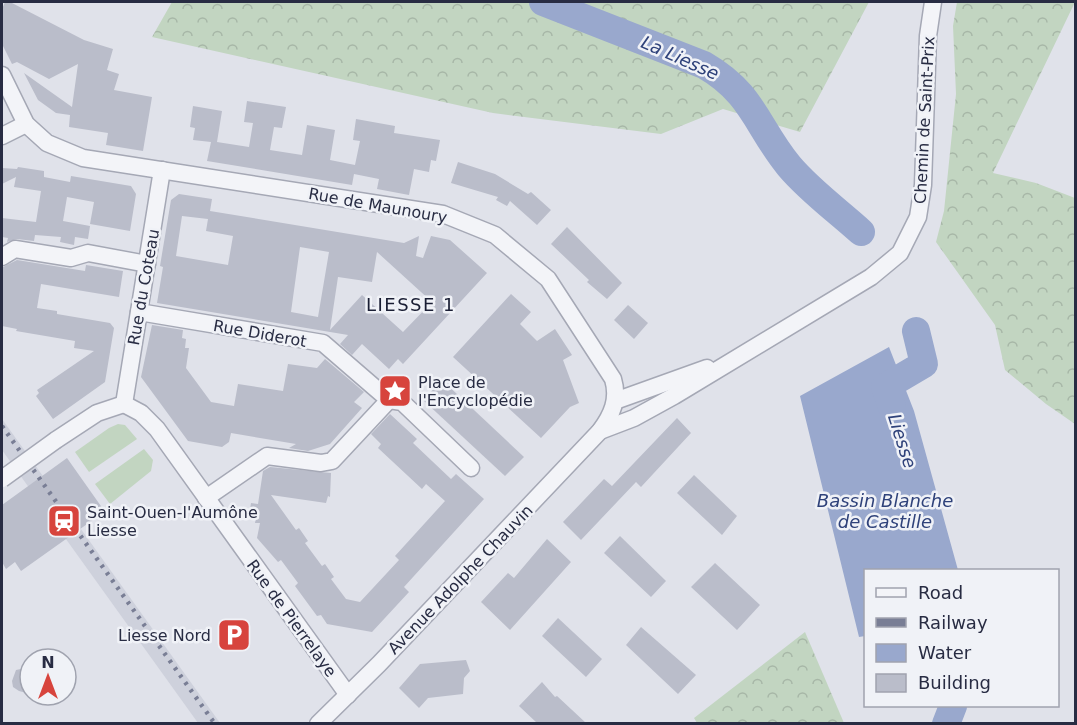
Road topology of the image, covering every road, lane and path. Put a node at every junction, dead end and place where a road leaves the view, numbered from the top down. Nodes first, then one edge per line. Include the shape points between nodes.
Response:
1 (933, 2) edge
2 (2, 75) edge
3 (26, 124) junction
4 (2, 136) edge
5 (162, 170) junction
6 (2, 257) edge
7 (147, 264) junction
8 (139, 312) junction
9 (734, 358) junction
10 (389, 400) junction
11 (615, 401) junction
12 (124, 404) junction
13 (600, 432) junction
14 (471, 468) dead end
15 (2, 479) edge
16 (206, 498) junction
17 (348, 695) junction
18 (318, 723) edge

1 - 9 street, Chemin de Saint-Prix via 928,36 923,185 918,217 906,243 890,263 871,277
2 - 3 street
3 - 4 street
3 - 5 street, Rue de Maunoury via 47,143 83,158
5 - 7 street, Rue du Coteau
5 - 11 street, Rue de Maunoury via 443,214 495,235 548,279 605,364 614,384
6 - 7 street via 15,249 71,258 87,253
7 - 8 street, Rue du Coteau
8 - 10 street, Rue Diderot via 323,344
8 - 12 street, Rue du Coteau
9 - 11 street, Chemin de Saint-Prix
9 - 13 street, Chemin de Saint-Prix via 644,413
10 - 14 street, Rue Diderot via 402,402
10 - 16 street via 332,461 267,456
11 - 13 street
12 - 15 street, bridge via 97,413
12 - 16 street, Rue de Pierrelaye via 141,413 157,429
13 - 17 street, Avenue Adolphe Chauvin
16 - 17 street, Rue de Pierrelaye
17 - 18 street, Avenue Adolphe Chauvin

